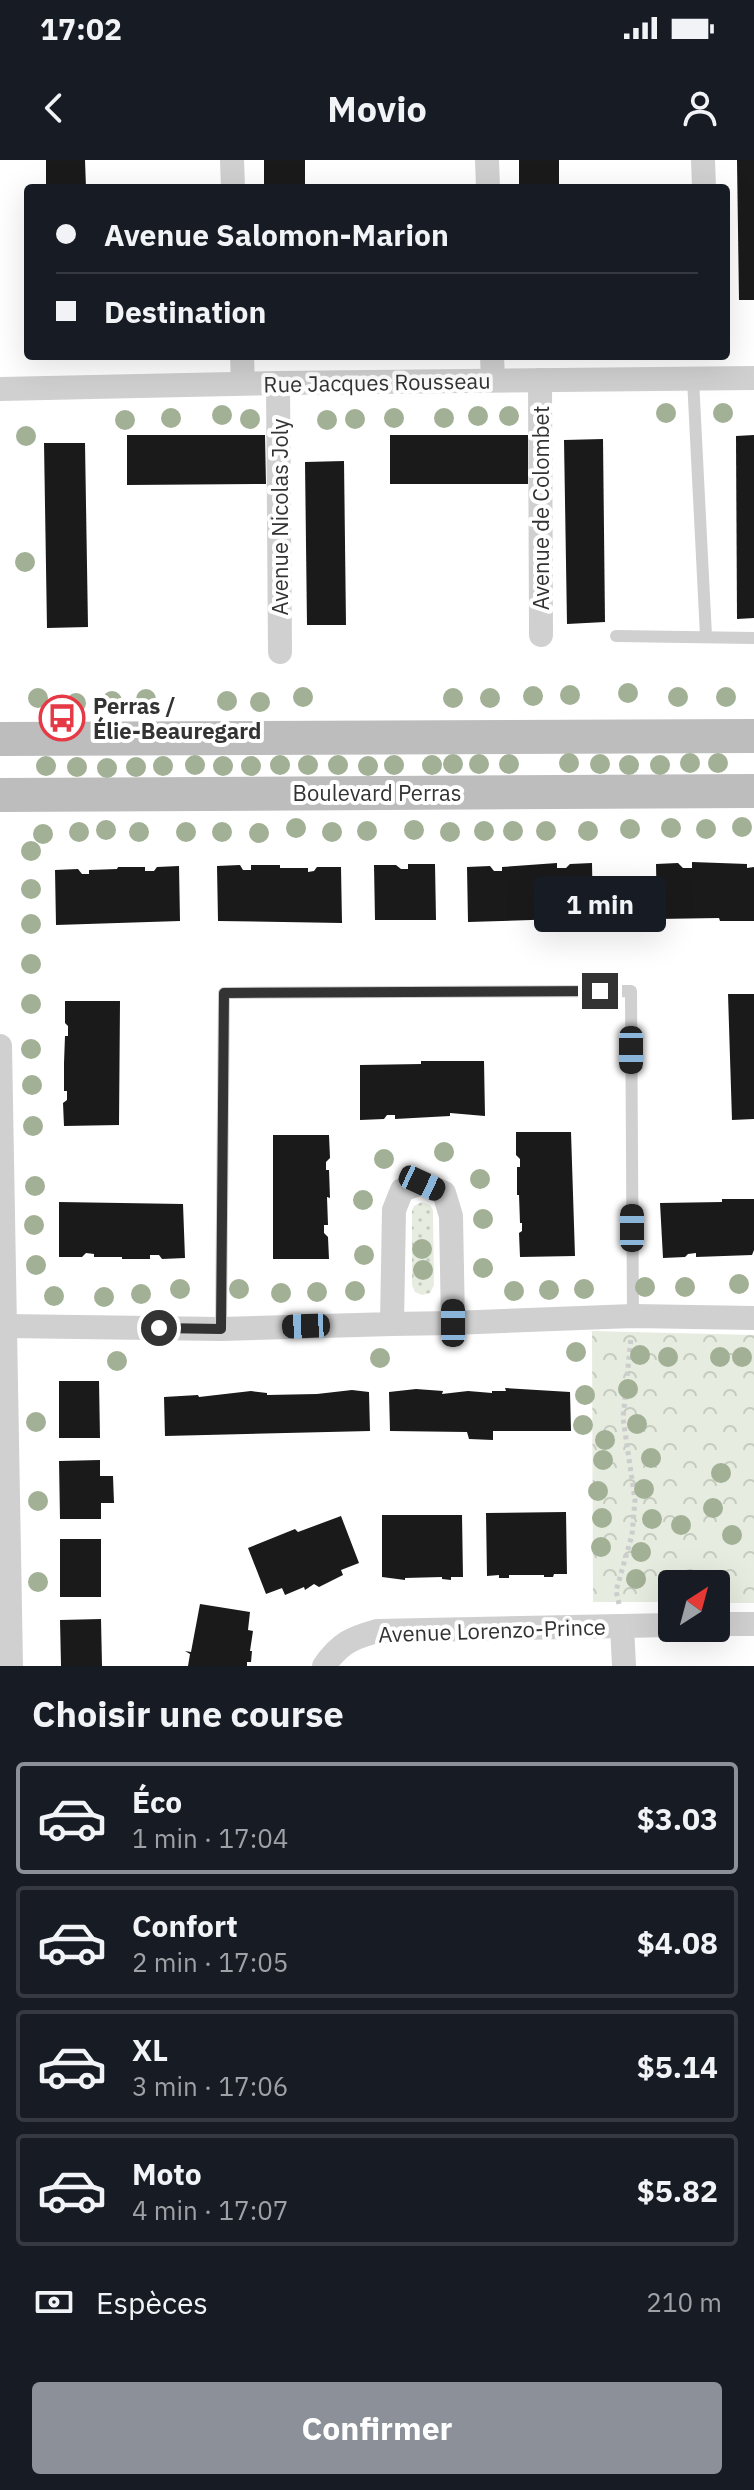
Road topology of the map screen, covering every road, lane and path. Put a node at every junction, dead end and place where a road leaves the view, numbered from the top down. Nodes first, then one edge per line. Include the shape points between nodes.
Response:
1 (232, 160) edge
2 (487, 160) edge
3 (703, 160) edge
4 (233, 184) edge
5 (488, 184) edge
6 (704, 184) edge
7 (242, 360) edge
8 (492, 368) edge
9 (704, 371) edge
10 (754, 378) edge
11 (540, 380) junction
12 (243, 383) junction
13 (278, 383) junction
14 (0, 389) edge
15 (541, 635) dead end
16 (616, 636) dead end
17 (706, 636) junction
18 (754, 638) edge
19 (280, 652) dead end
20 (754, 736) edge
21 (0, 739) edge
22 (754, 791) edge
23 (0, 795) edge
24 (0, 1046) edge
25 (633, 1316) junction
26 (754, 1318) edge
27 (453, 1323) junction
28 (392, 1324) junction
29 (6, 1326) junction
30 (221, 1329) junction
31 (730, 1624) edge
32 (754, 1624) edge
33 (658, 1625) edge
34 (622, 1626) junction
35 (11, 1666) edge
36 (324, 1666) edge
37 (624, 1666) edge

1 - 4 street
2 - 5 street
3 - 6 street
7 - 12 street
8 - 11 street, Rue Jacques Rousseau
8 - 13 street, Rue Jacques Rousseau
9 - 10 street, Rue Jacques Rousseau
9 - 11 street, Rue Jacques Rousseau
9 - 17 lane
11 - 15 street, Avenue de Colombet
12 - 13 street, Rue Jacques Rousseau
12 - 14 street, Rue Jacques Rousseau
13 - 19 street, Avenue Nicolas Joly
16 - 17 lane
17 - 18 lane
20 - 21 main road
22 - 23 main road, Boulevard Perras
24 - 29 street
25 - 26 street
25 - 27 street
25 - 30 lane via 631,991 224,993
25 - 34 path via 623,1418 635,1500 632,1535 616,1591
27 - 28 street
27 - 28 street via 451,1216 444,1193 422,1183 402,1190 394,1210
28 - 30 street
29 - 30 street
29 - 35 street
31 - 32 street
33 - 34 street, Avenue Lorenzo-Prince
34 - 36 street, Avenue Lorenzo-Prince via 377,1631 355,1637
34 - 37 street

